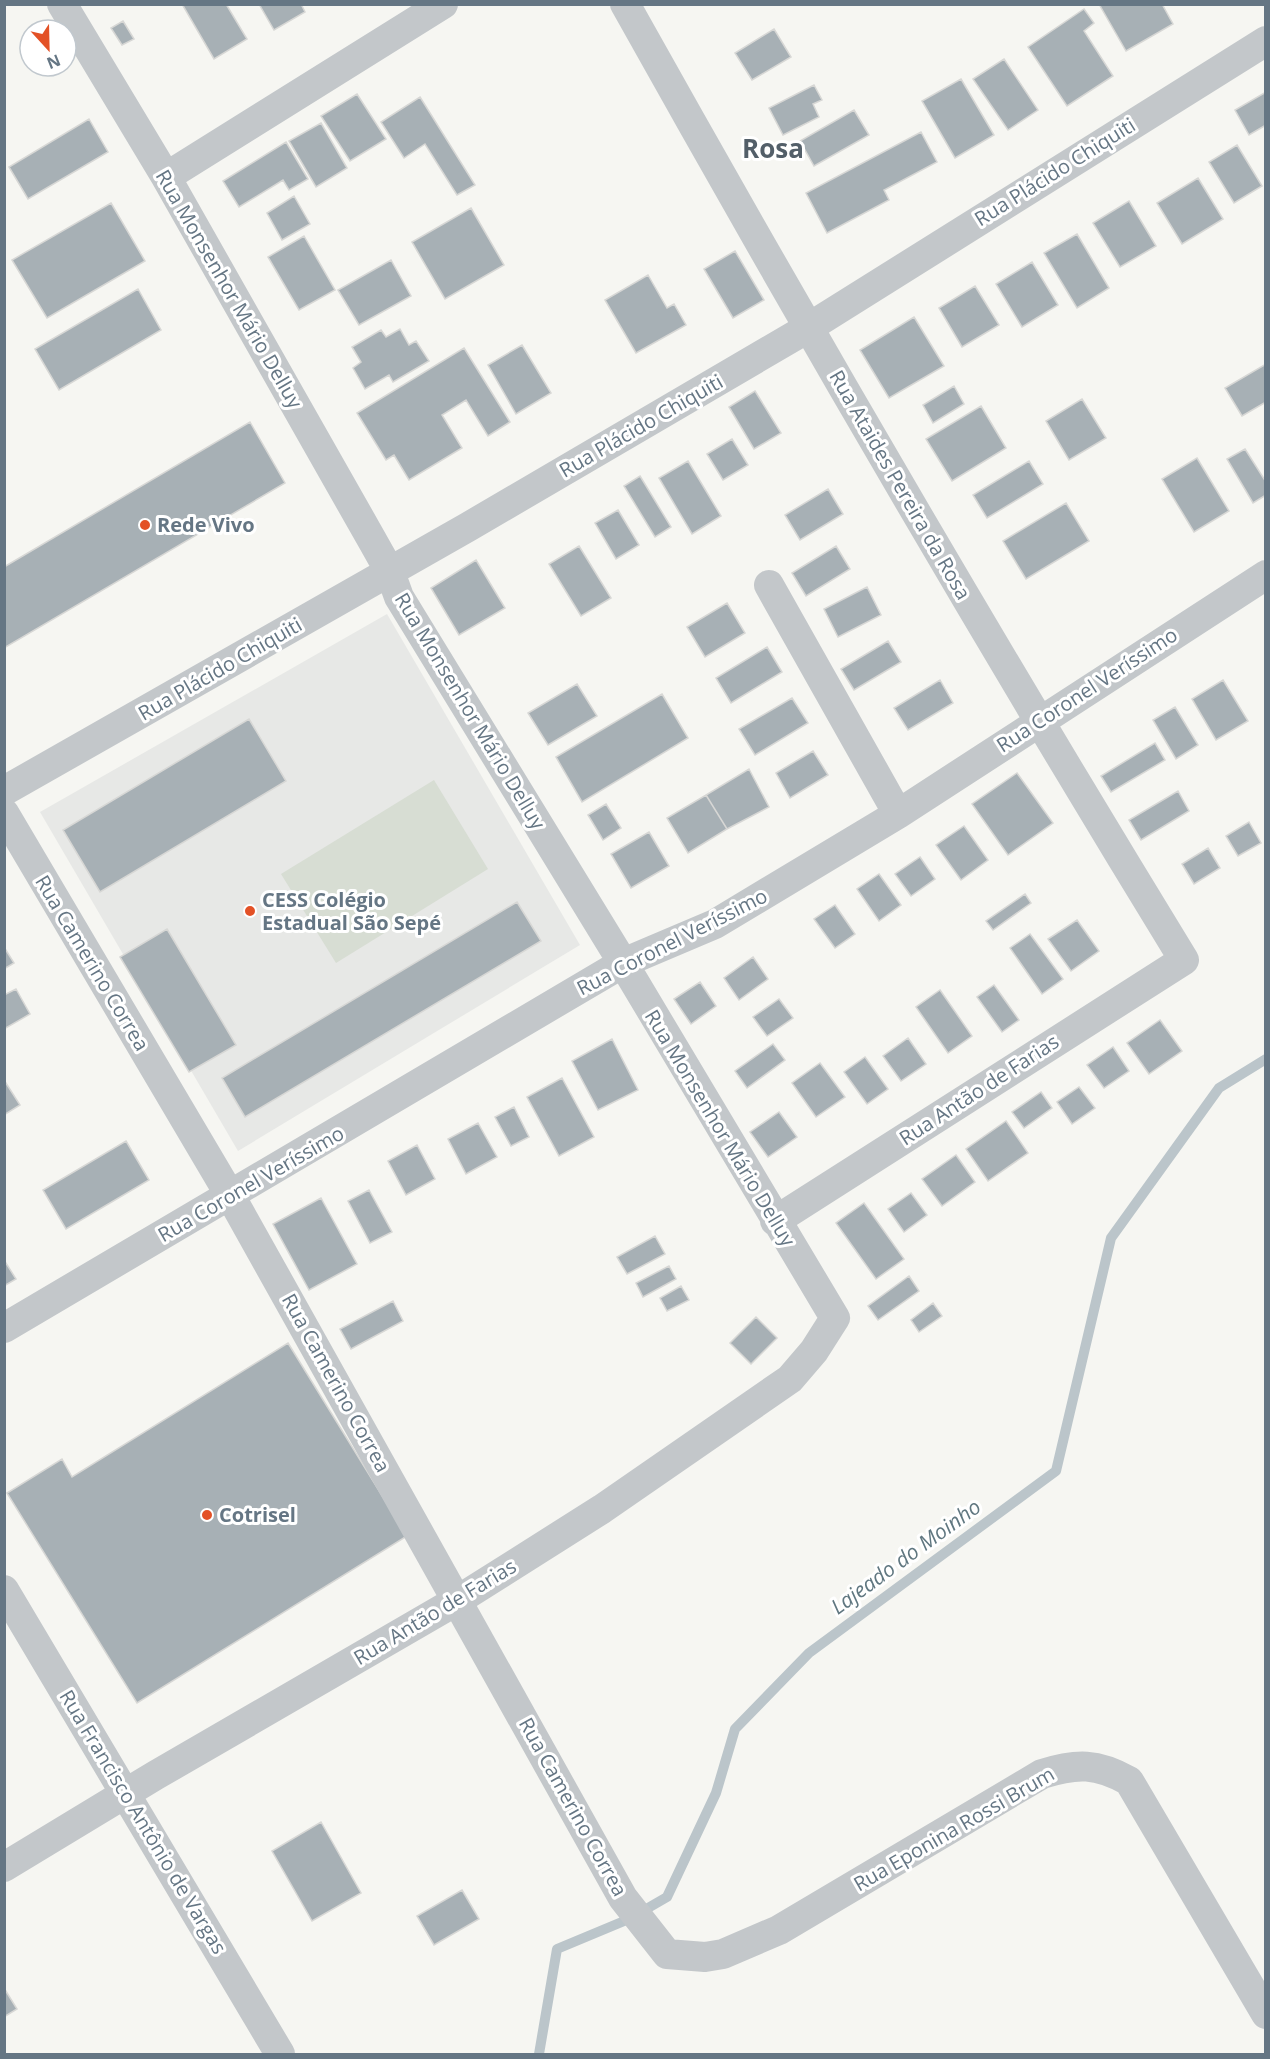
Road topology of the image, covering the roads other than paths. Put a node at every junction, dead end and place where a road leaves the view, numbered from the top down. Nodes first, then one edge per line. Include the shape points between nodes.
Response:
1 (62, 4) edge
2 (443, 4) edge
3 (625, 4) edge
4 (1266, 41) edge
5 (166, 177) junction
6 (808, 328) junction
7 (390, 572) junction
8 (1266, 575) edge
9 (769, 585) dead end
10 (1038, 721) junction
11 (4, 791) edge
12 (4, 813) edge
13 (898, 814) junction
14 (1184, 960) joint
15 (623, 963) junction
16 (231, 1197) junction
17 (775, 1221) junction
18 (835, 1318) joint
19 (4, 1328) edge
20 (4, 1590) edge
21 (458, 1600) junction
22 (127, 1793) junction
23 (4, 1867) edge
24 (667, 1954) joint
25 (1266, 2014) edge
26 (280, 2055) edge

1 - 5 street, Rua Monsenhor Mário Delluy
2 - 5 street
3 - 6 street, Rua Ataides Pereira da Rosa
4 - 6 street, Rua Plácido Chiquiti
5 - 7 street, Rua Monsenhor Mário Delluy
6 - 7 street, Rua Plácido Chiquiti
6 - 10 street, Rua Ataides Pereira da Rosa
7 - 11 street, Rua Plácido Chiquiti
7 - 15 street, Rua Monsenhor Mário Delluy via 399,597
8 - 10 street, Rua Coronel Veríssimo
9 - 13 street
10 - 13 street, Rua Coronel Veríssimo
10 - 14 street, Rua Ataides Pereira da Rosa
12 - 16 street, Rua Camerino Correa
13 - 15 street, Rua Coronel Veríssimo via 716,924
14 - 17 street, Rua Antão de Farias
15 - 16 street, Rua Coronel Veríssimo
15 - 17 street, Rua Monsenhor Mário Delluy
16 - 19 street, Rua Coronel Veríssimo
16 - 21 street, Rua Camerino Correa
17 - 18 street, Rua Monsenhor Mário Delluy
18 - 21 street, Rua Antão de Farias via 790,1379 602,1509
20 - 22 street, Rua Francisco Antônio de Vargas
21 - 22 street, Rua Antão de Farias
21 - 24 street, Rua Camerino Correa via 623,1898
22 - 23 street, Rua Antão de Farias
22 - 26 street, Rua Francisco Antônio de Vargas
24 - 25 street, Rua Eponina Rossi Brum via 705,1958 768,1935 1042,1774 1070,1765 1109,1770 1129,1781

